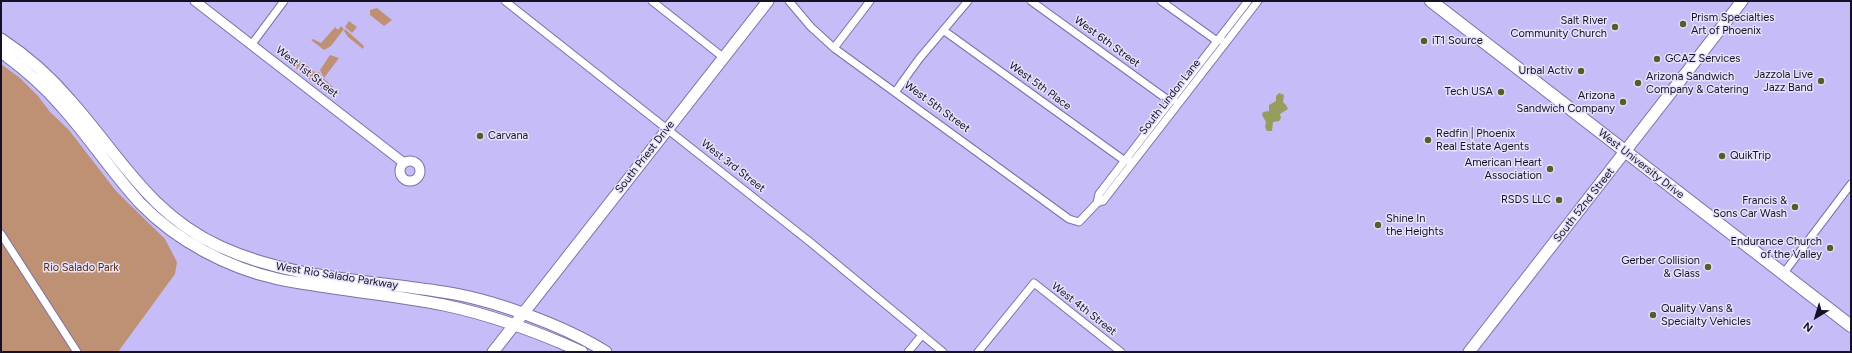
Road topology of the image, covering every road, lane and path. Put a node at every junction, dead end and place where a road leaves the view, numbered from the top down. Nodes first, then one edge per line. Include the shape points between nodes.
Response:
1 (195, 1) edge
2 (284, 1) edge
3 (505, 1) edge
4 (652, 1) edge
5 (768, 1) edge
6 (789, 1) edge
7 (870, 1) edge
8 (968, 1) edge
9 (1031, 1) edge
10 (1161, 1) edge
11 (1248, 1) edge
12 (1253, 1) edge
13 (1258, 1) edge
14 (1431, 1) edge
15 (1742, 1) edge
16 (1247, 15) junction
17 (943, 30) junction
18 (1235, 30) junction
19 (1, 39) edge
20 (1217, 41) junction
21 (252, 44) junction
22 (834, 48) junction
23 (1, 52) edge
24 (724, 58) junction
25 (1190, 89) junction
26 (896, 91) junction
27 (1170, 101) junction
28 (67, 104) junction
29 (668, 129) junction
30 (1145, 147) junction
31 (1626, 152) junction
32 (1125, 161) junction
33 (404, 163) dead end
34 (1851, 184) edge
35 (1097, 203) junction
36 (1079, 222) joint
37 (1, 234) edge
38 (1783, 274) junction
39 (522, 314) junction
40 (514, 325) junction
41 (1851, 326) edge
42 (922, 336) junction
43 (77, 352) edge
44 (493, 352) edge
45 (582, 352) edge
46 (606, 352) edge
47 (908, 352) edge
48 (943, 352) edge
49 (978, 352) edge
50 (1121, 352) edge
51 (1469, 352) edge

1 - 21 street, West 1st Street
2 - 21 street
3 - 29 street, West 3rd Street
4 - 24 street
5 - 24 main road, South Priest Drive
6 - 22 street, West 5th Street via 811,27
7 - 22 street
8 - 17 street
9 - 27 street, West 6th Street
10 - 20 street
11 - 20 street, South Lindon Lane
12 - 16 street
13 - 16 street, South Lindon Lane
14 - 31 main road, West University Drive
15 - 31 main road, South 52nd Street
16 - 18 street, South Lindon Lane
17 - 26 street
17 - 32 street, West 5th Place
18 - 20 street
18 - 25 street, South Lindon Lane
19 - 28 main road, West Rio Salado Parkway via 38,67
20 - 27 street, South Lindon Lane
21 - 33 street, West 1st Street
22 - 26 street, West 5th Street
23 - 28 main road, West Rio Salado Parkway
24 - 29 main road, South Priest Drive
25 - 27 street
25 - 30 street, South Lindon Lane
26 - 36 street, West 5th Street via 1069,219
27 - 32 street, South Lindon Lane
28 - 39 main road, West Rio Salado Parkway via 151,198 180,223 218,246 282,268 444,292
28 - 40 main road, West Rio Salado Parkway via 110,168 142,204 174,232 217,257 271,277 442,305
29 - 39 main road, South Priest Drive
29 - 42 street, West 3rd Street via 810,242
30 - 32 street
30 - 35 street, South Lindon Lane via 1104,201
31 - 38 main road, West University Drive
31 - 51 main road, South 52nd Street
32 - 35 street, South Lindon Lane via 1098,197
34 - 38 street
35 - 36 street, South Lindon Lane
37 - 43 street
38 - 41 main road, West University Drive
39 - 40 main road, South Priest Drive
39 - 46 main road, West Rio Salado Parkway via 576,335
40 - 44 main road, South Priest Drive
40 - 45 main road, West Rio Salado Parkway
42 - 47 street
42 - 48 street, West 3rd Street
49 - 50 street, West 4th Street via 1034,283

